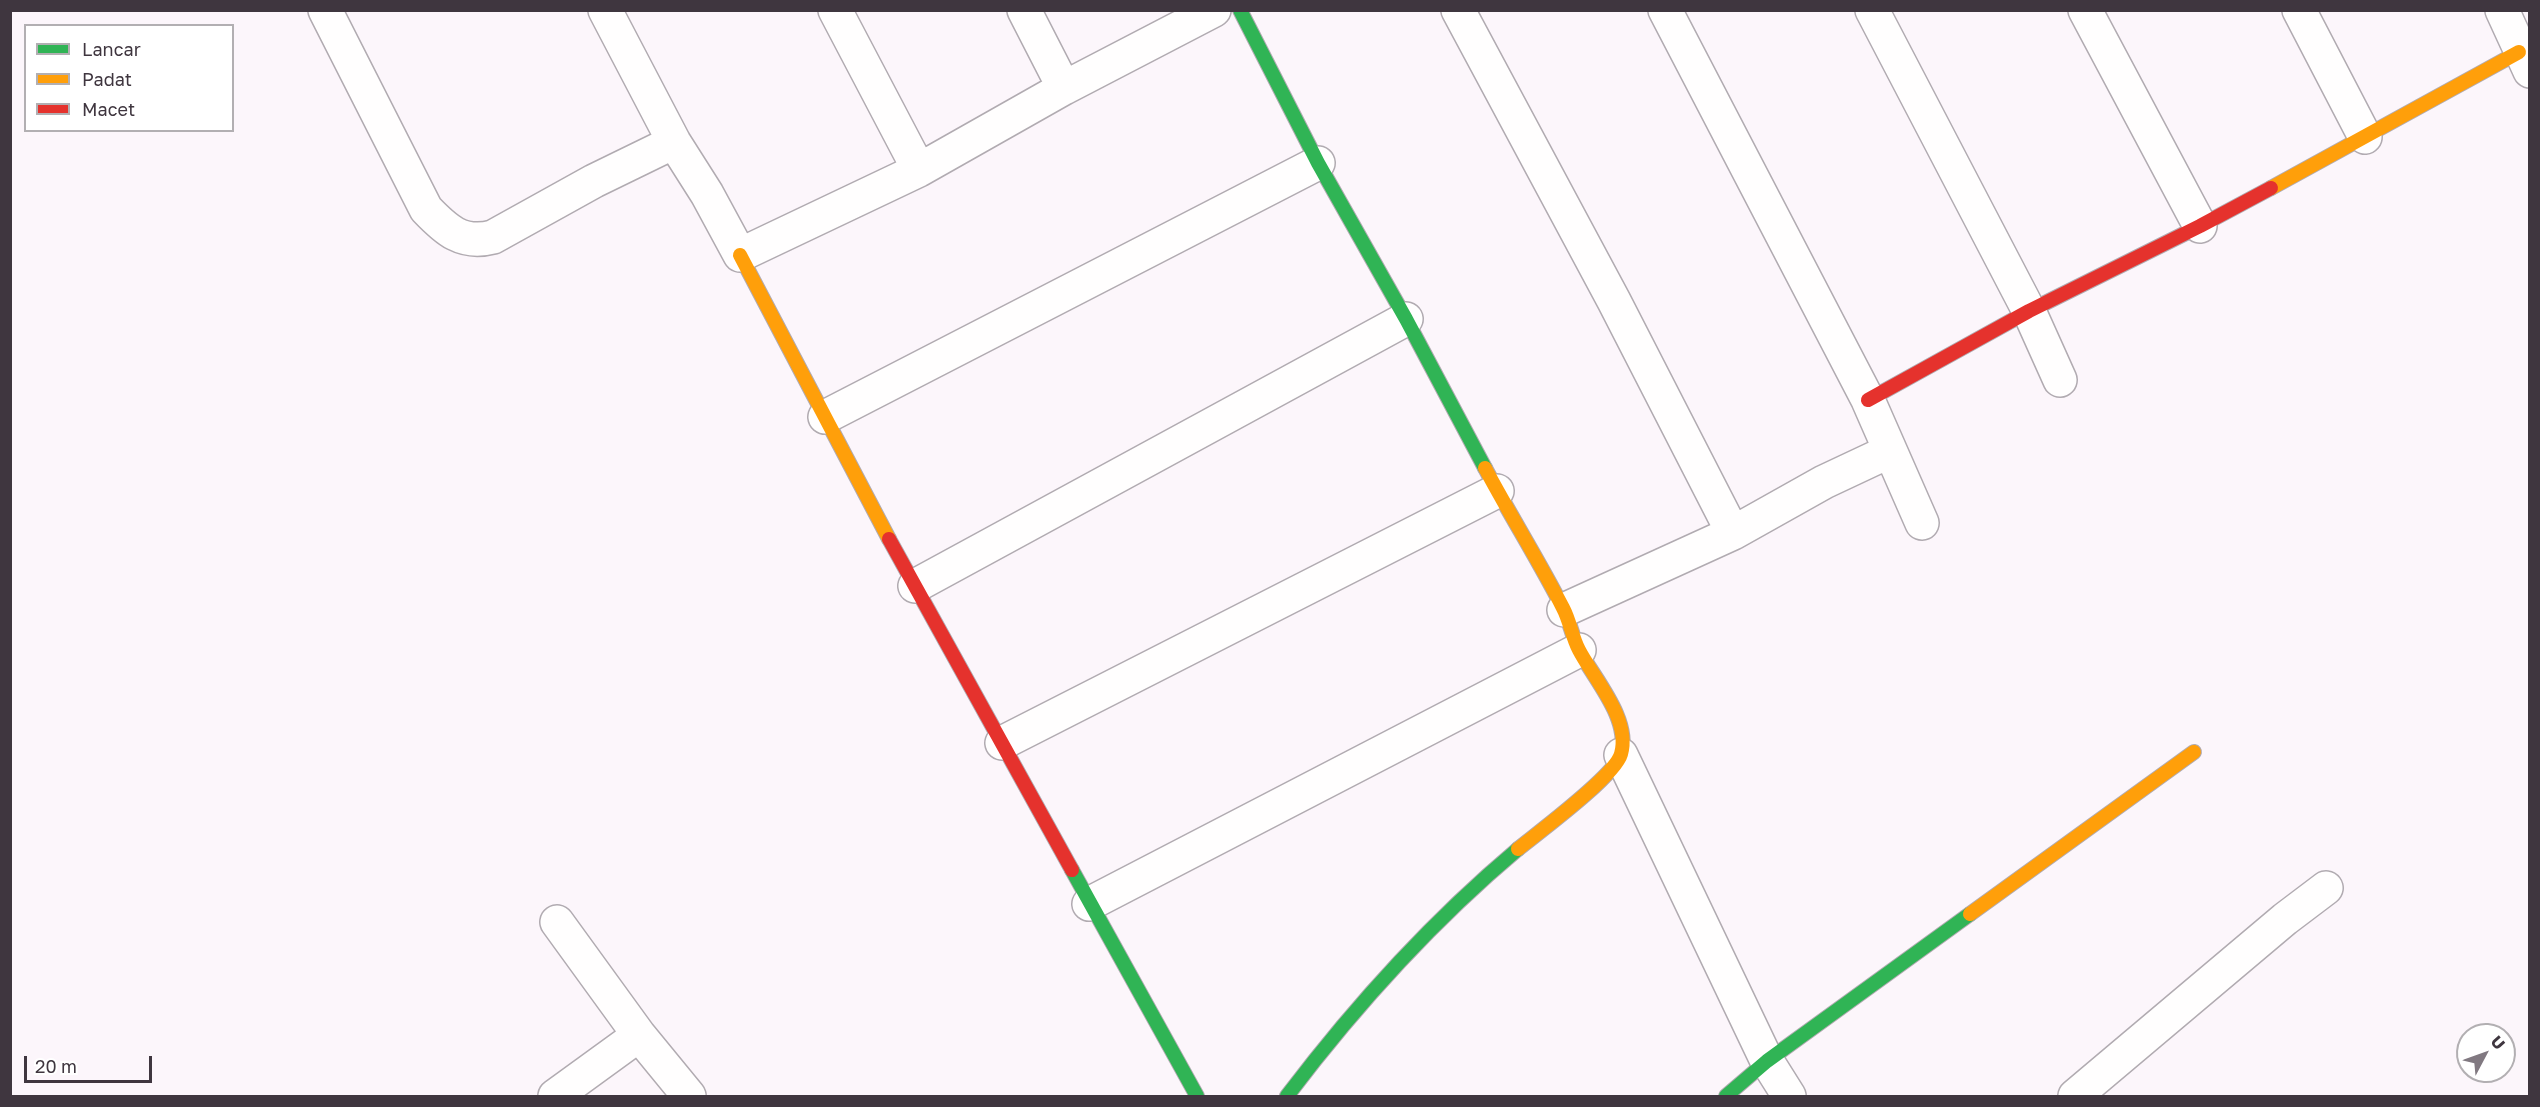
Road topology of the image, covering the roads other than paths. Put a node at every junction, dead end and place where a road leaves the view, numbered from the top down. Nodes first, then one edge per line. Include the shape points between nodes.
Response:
1 (325, 10) edge
2 (605, 10) edge
3 (835, 10) edge
4 (1024, 10) edge
5 (1214, 10) edge
6 (1240, 10) edge
7 (1458, 10) edge
8 (1665, 10) edge
9 (1872, 10) edge
10 (2085, 10) edge
11 (2299, 10) edge
12 (2502, 10) edge
13 (2524, 61) edge
14 (1064, 88) junction
15 (2365, 137) junction
16 (674, 142) junction
17 (1318, 163) junction
18 (919, 170) junction
19 (2200, 226) junction
20 (740, 255) junction
21 (2029, 311) junction
22 (1406, 319) junction
23 (2060, 380) dead end
24 (1868, 400) junction
25 (825, 417) junction
26 (1890, 451) junction
27 (1497, 491) junction
28 (1922, 523) dead end
29 (1733, 533) junction
30 (915, 586) junction
31 (1564, 610) junction
32 (1579, 650) junction
33 (1002, 743) junction
34 (2194, 752) dead end
35 (1621, 755) junction
36 (2325, 888) dead end
37 (1089, 904) junction
38 (557, 922) dead end
39 (639, 1035) junction
40 (1767, 1061) junction
41 (555, 1096) edge
42 (689, 1096) edge
43 (1197, 1096) edge
44 (1287, 1096) edge
45 (1726, 1096) edge
46 (1789, 1096) edge
47 (2075, 1096) edge

1 - 16 street via 426,209 461,237 479,241 493,237
2 - 16 street
3 - 18 street
4 - 14 street
5 - 14 street
6 - 17 street
7 - 29 street
8 - 24 street
9 - 21 street
10 - 19 street
11 - 15 street
12 - 13 street
13 - 15 street
14 - 18 street
15 - 19 street
16 - 20 street
17 - 22 street
17 - 25 street
18 - 20 street
19 - 21 street
20 - 25 street
21 - 23 street
21 - 24 street
22 - 27 street
22 - 30 street
24 - 26 street
25 - 30 street
26 - 28 street
26 - 29 street via 1824,482
27 - 31 street
27 - 33 street
29 - 31 street
30 - 33 street
31 - 32 street
32 - 35 street via 1618,719
32 - 37 street
33 - 37 street
34 - 40 street
35 - 40 street
35 - 44 street via 1589,791 1486,876 1392,967
36 - 47 street
37 - 43 street
38 - 39 street
39 - 41 street
39 - 42 street
40 - 45 street
40 - 46 street

